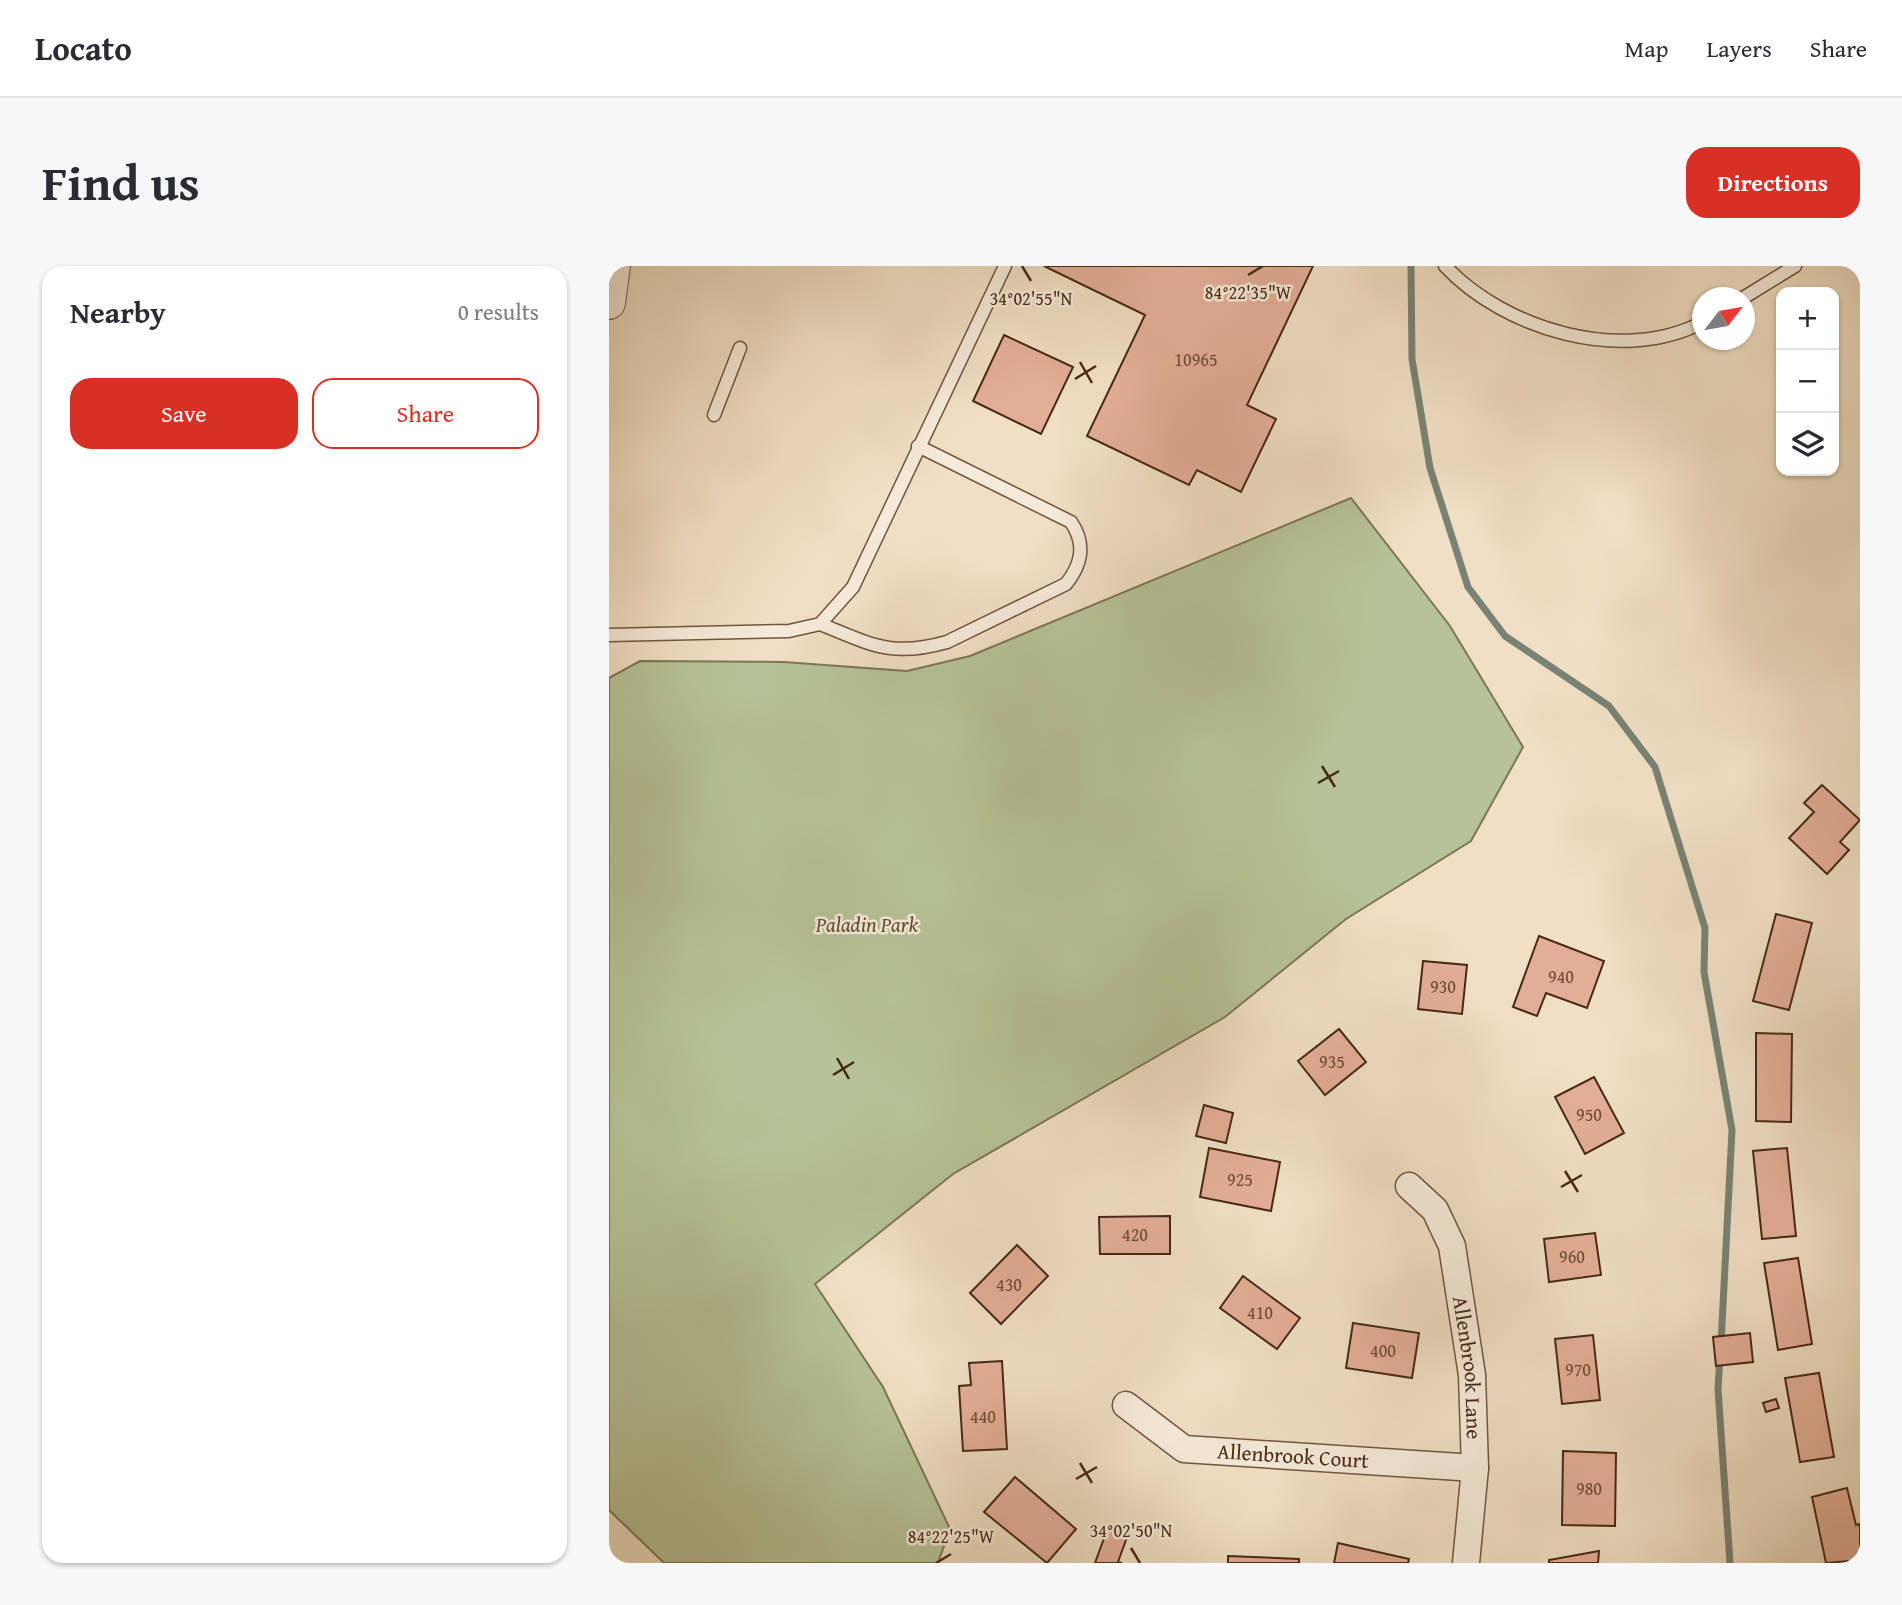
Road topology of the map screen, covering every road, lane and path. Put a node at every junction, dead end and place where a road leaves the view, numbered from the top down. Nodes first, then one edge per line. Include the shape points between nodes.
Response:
1 (614, 266) edge
2 (1005, 266) edge
3 (1444, 266) edge
4 (1795, 266) edge
5 (1755, 291) edge
6 (609, 303) edge
7 (1692, 326) edge
8 (740, 348) dead end
9 (714, 415) dead end
10 (918, 446) junction
11 (820, 624) junction
12 (609, 635) edge
13 (1409, 1186) dead end
14 (1126, 1405) dead end
15 (1475, 1468) junction
16 (1466, 1563) edge

1 - 6 street
2 - 10 lane
3 - 7 lane via 1465,287 1516,318 1597,340 1653,340
4 - 5 lane
8 - 9 lane
10 - 11 lane via 853,587
10 - 11 lane via 1071,522 1082,548 1076,570 1066,584 926,648 888,650
11 - 12 lane via 789,631
13 - 15 street, Allenbrook Lane via 1436,1210 1452,1246 1472,1375
14 - 15 street, Allenbrook Court via 1184,1448
15 - 16 street, Allenbrook Lane

